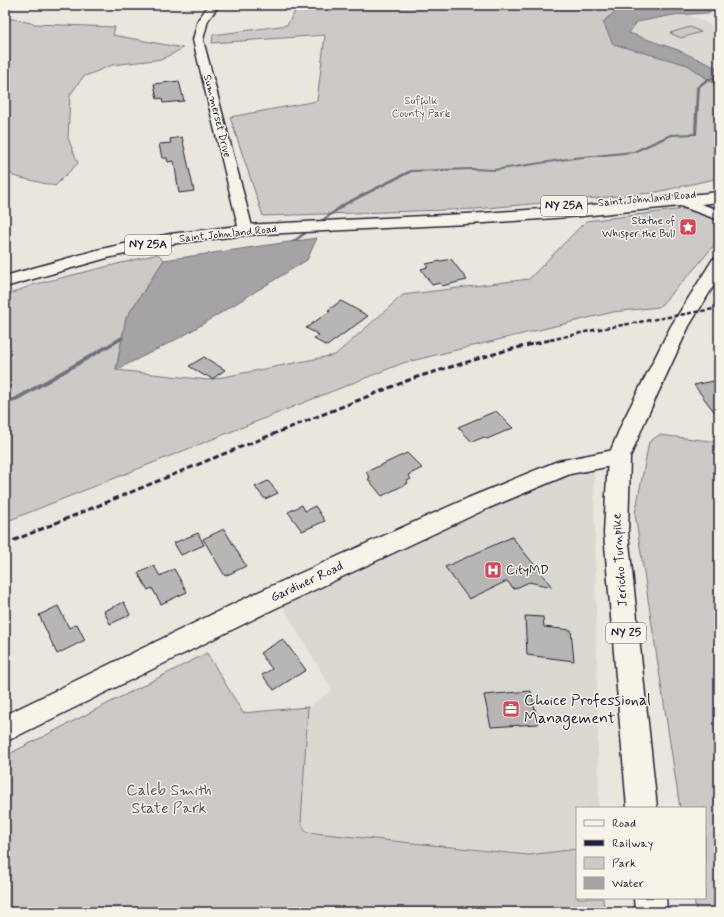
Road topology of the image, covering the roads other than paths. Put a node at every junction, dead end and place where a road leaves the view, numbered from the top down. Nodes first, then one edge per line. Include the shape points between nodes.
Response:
1 (214, 5) edge
2 (719, 191) edge
3 (719, 197) edge
4 (678, 202) junction
5 (719, 215) edge
6 (408, 221) junction
7 (246, 230) junction
8 (719, 263) edge
9 (5, 282) edge
10 (619, 457) junction
11 (5, 729) edge
12 (642, 807) edge
13 (650, 899) edge
14 (651, 912) edge

1 - 7 street, Summerset Drive via 203,20 198,40
2 - 6 main road, Saint Johnland Road / NY 25A via 671,198
3 - 4 main road, Saint Johnland Road / NY 25A
4 - 5 main road
4 - 6 main road, Saint Johnland Road / NY 25A via 485,218
6 - 7 main road, Saint Johnland Road / NY 25A
7 - 9 main road, Saint Johnland Road / NY 25A via 170,239 103,254
8 - 10 main road, Jericho Turnpike / NY 25 via 680,326 640,407
10 - 11 main road, Gardiner Road via 566,467 476,504 265,601
10 - 12 main road, Jericho Turnpike / NY 25 via 616,533
13 - 14 main road

